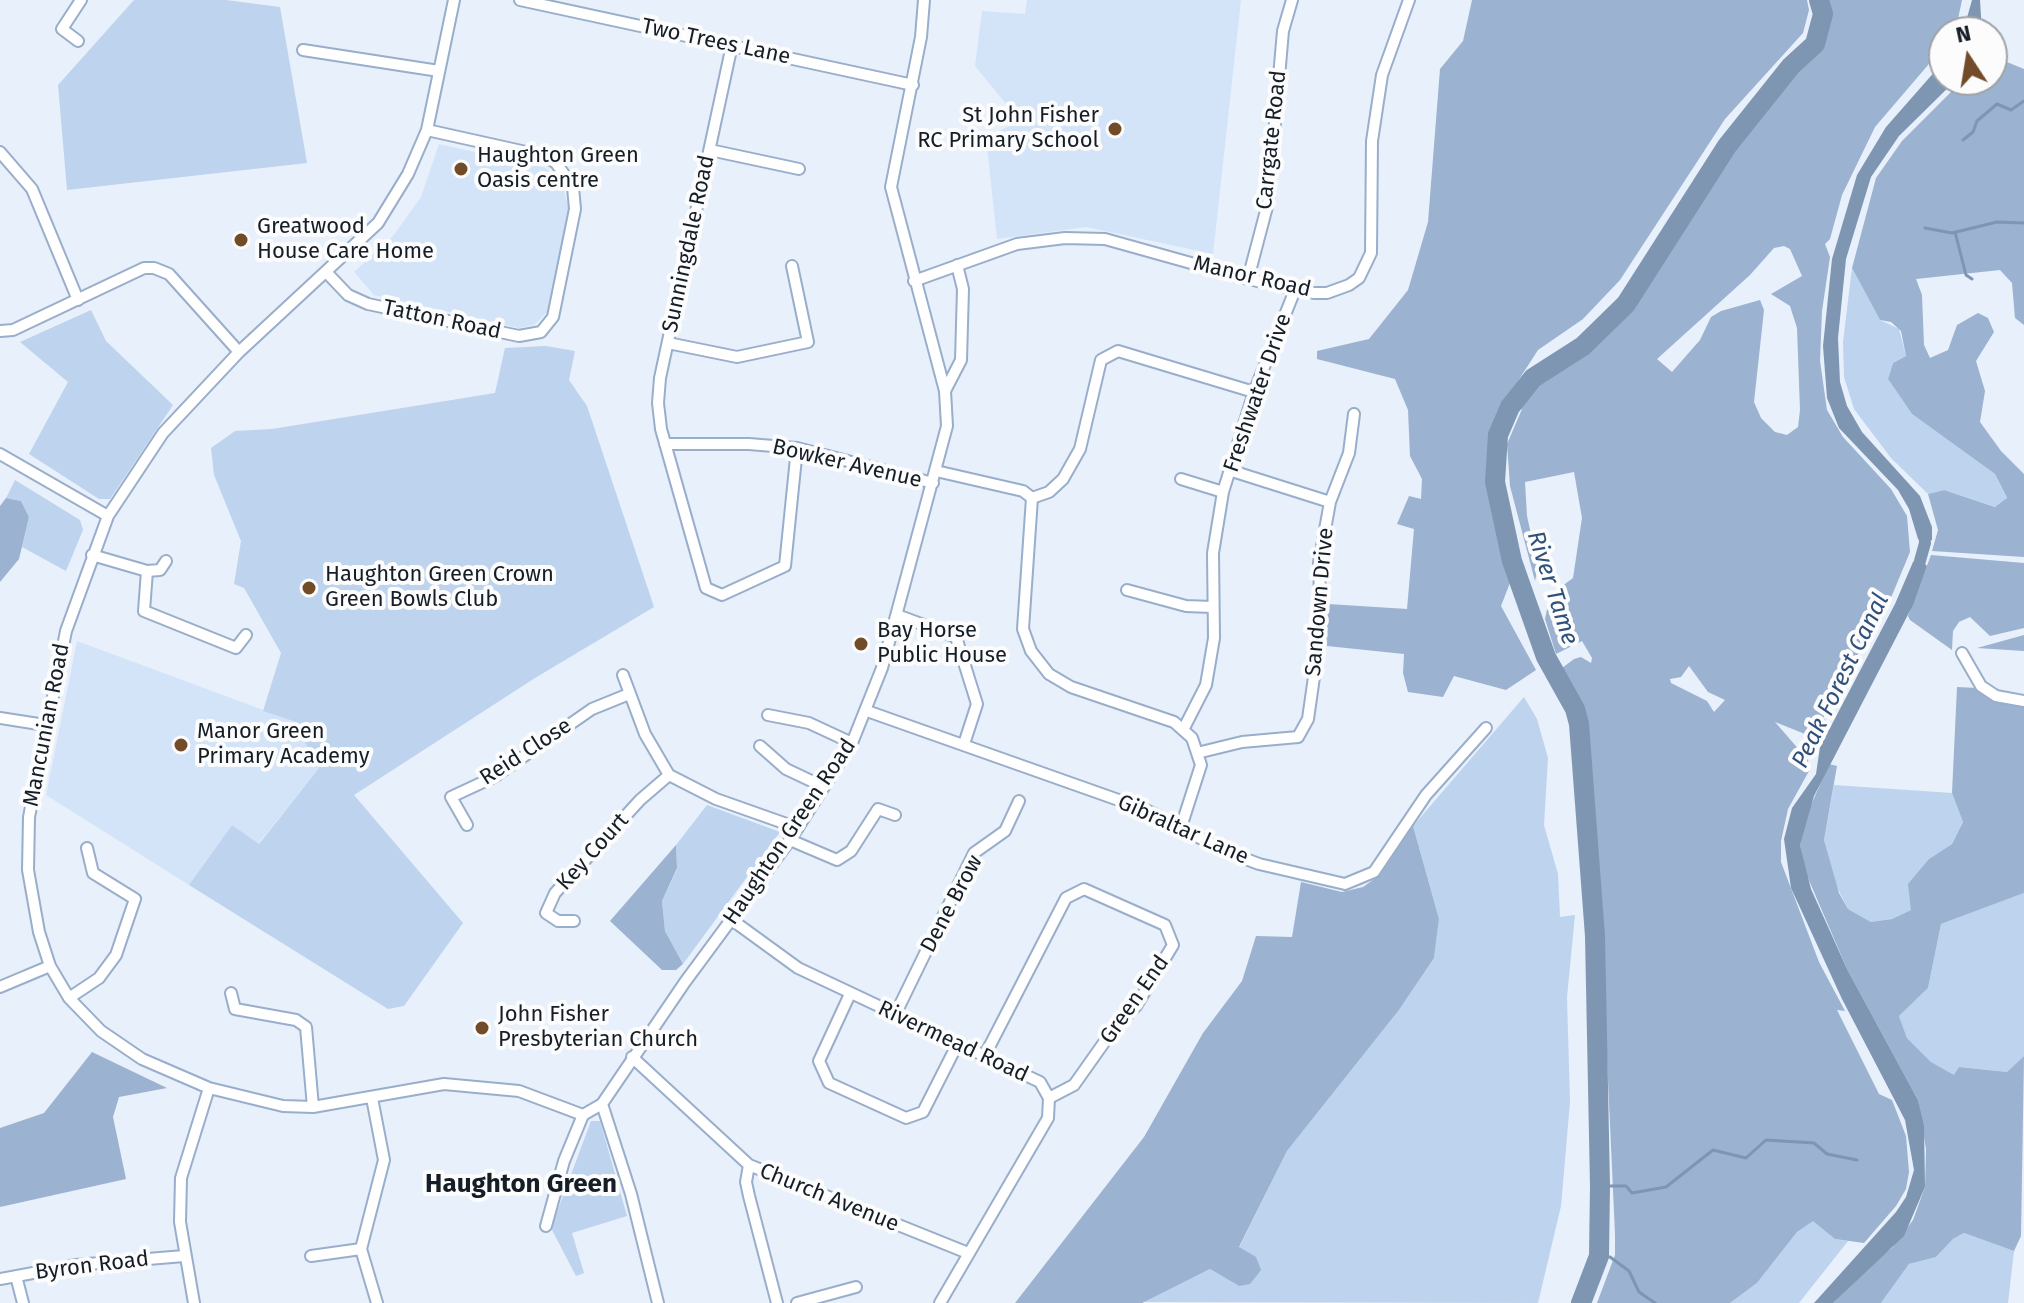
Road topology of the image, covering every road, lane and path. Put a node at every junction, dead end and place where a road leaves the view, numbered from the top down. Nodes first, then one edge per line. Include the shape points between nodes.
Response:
1 (81, 0) edge
2 (454, 0) edge
3 (520, 0) edge
4 (924, 0) edge
5 (1292, 0) edge
6 (1409, 0) edge
7 (78, 41) dead end
8 (732, 45) junction
9 (303, 50) dead end
10 (439, 71) junction
11 (913, 85) junction
12 (427, 130) junction
13 (710, 150) junction
14 (0, 152) edge
15 (799, 169) dead end
16 (957, 265) junction
17 (792, 266) dead end
18 (328, 274) junction
19 (1248, 279) junction
20 (914, 281) junction
21 (1295, 290) junction
22 (78, 300) junction
23 (0, 331) edge
24 (668, 343) junction
25 (239, 352) junction
26 (945, 391) junction
27 (1254, 392) junction
28 (1354, 414) dead end
29 (665, 444) junction
30 (797, 448) junction
31 (0, 454) edge
32 (936, 471) junction
33 (1232, 471) junction
34 (1181, 479) dead end
35 (933, 483) junction
36 (1223, 492) junction
37 (1032, 498) junction
38 (1330, 502) junction
39 (108, 516) junction
40 (92, 555) junction
41 (166, 561) dead end
42 (147, 571) junction
43 (1127, 590) dead end
44 (1212, 607) junction
45 (897, 615) junction
46 (246, 635) dead end
47 (1962, 653) dead end
48 (623, 675) dead end
49 (629, 694) junction
50 (2024, 701) edge
51 (867, 711) junction
52 (768, 715) dead end
53 (0, 718) edge
54 (45, 725) junction
55 (1486, 728) dead end
56 (1183, 730) junction
57 (852, 743) junction
58 (964, 744) junction
59 (760, 746) dead end
60 (1197, 753) junction
61 (669, 775) junction
62 (824, 787) junction
63 (1019, 801) dead end
64 (895, 815) dead end
65 (467, 825) dead end
66 (1181, 827) junction
67 (798, 828) junction
68 (790, 840) junction
69 (87, 848) dead end
70 (732, 920) junction
71 (574, 921) dead end
72 (50, 966) junction
73 (0, 987) edge
74 (231, 993) dead end
75 (850, 994) junction
76 (69, 998) junction
77 (895, 1015) junction
78 (958, 1043) junction
79 (985, 1055) junction
80 (632, 1057) junction
81 (209, 1088) junction
82 (372, 1098) junction
83 (1049, 1098) junction
84 (602, 1104) junction
85 (313, 1107) junction
86 (583, 1115) junction
87 (749, 1165) junction
88 (546, 1226) dead end
89 (361, 1249) junction
90 (968, 1253) junction
91 (184, 1256) junction
92 (311, 1256) dead end
93 (16, 1276) junction
94 (0, 1279) edge
95 (856, 1287) dead end
96 (23, 1303) edge
97 (194, 1303) edge
98 (377, 1303) edge
99 (658, 1303) edge
100 (777, 1303) edge
101 (797, 1303) edge
102 (940, 1303) edge

1 - 7 street via 62,29
2 - 10 street, Mancunian Road
3 - 8 street, Two Trees Lane
4 - 11 street, Haughton Green Road
5 - 19 street, Carrgate Road via 1283,31 1268,203
6 - 21 street, Manor Road via 1382,75 1372,141 1373,239 1367,264 1359,278 1340,289
8 - 11 street, Two Trees Lane
8 - 13 street, Sunningdale Road
9 - 10 street
10 - 12 street, Mancunian Road
11 - 20 street, Haughton Green Road via 891,187
12 - 18 street, Mancunian Road via 378,223
12 - 18 street, Tatton Road via 544,156 573,187 575,209 553,317 541,332 519,336 368,304 348,295
13 - 15 street
13 - 24 street, Sunningdale Road
14 - 22 street via 32,189
16 - 19 street, Manor Road via 1017,244 1105,239
16 - 20 street, Manor Road
16 - 26 street, Haughton Green Road via 963,289 961,360
17 - 24 street via 808,342 737,357
18 - 25 street, Mancunian Road
19 - 21 street, Manor Road
20 - 26 street, Haughton Green Road
21 - 27 street, Freshwater Drive
22 - 23 street
22 - 25 street via 144,268 164,271
24 - 29 street, Sunningdale Road via 658,403
25 - 39 street, Mancunian Road via 163,433
26 - 32 street, Haughton Green Road via 947,426
27 - 33 street, Freshwater Drive
27 - 37 street via 1118,351 1101,360 1080,449 1063,479
28 - 38 street, Sandown Drive via 1349,453
29 - 30 street, Bowker Avenue
29 - 30 street, Sunningdale Road via 706,588 722,595 785,566
30 - 35 street, Bowker Avenue
31 - 39 street
32 - 35 street, Haughton Green Road
32 - 37 street via 1023,491
33 - 36 street, Freshwater Drive
33 - 38 street
34 - 36 street
35 - 45 street, Haughton Green Road
36 - 44 street, Freshwater Drive via 1213,553
37 - 56 street via 1023,629 1031,651 1049,674 1071,687 1174,722
38 - 60 street, Sandown Drive via 1319,563 1321,628 1308,719 1298,737
39 - 40 street, Mancunian Road
40 - 42 street
40 - 54 street, Mancunian Road via 66,631
41 - 42 street via 160,570
42 - 46 street via 144,611 236,648
43 - 44 street via 1186,606
44 - 56 street, Freshwater Drive via 1214,638 1206,685
45 - 51 street, Haughton Green Road
45 - 58 street via 956,637 977,704
47 - 50 street via 1981,686 1996,696
48 - 49 street
49 - 61 street
49 - 65 street, Reid Close via 592,709 494,777 451,797
51 - 57 street, Haughton Green Road
51 - 58 street, Gibraltar Lane
52 - 57 street via 809,723
53 - 54 street
54 - 72 street, Mancunian Road via 29,817 28,870
55 - 66 street, Gibraltar Lane via 1426,795 1374,872 1345,884 1259,864
56 - 60 street
57 - 62 street, Haughton Green Road
58 - 66 street, Gibraltar Lane
59 - 62 street via 786,769
60 - 66 street via 1199,776
61 - 67 street via 716,799
61 - 71 street, Key Court via 555,893 546,913 558,921
62 - 67 street, Haughton Green Road
63 - 77 street, Dene Brow via 1005,831 974,853
64 - 68 street via 878,809 851,851 837,860
67 - 68 street, Haughton Green Road
68 - 70 street, Haughton Green Road
69 - 76 street via 93,873 135,899 116,955 99,978
70 - 75 street, Rivermead Road via 798,968
70 - 80 street, Haughton Green Road
72 - 73 street
72 - 76 street, Mancunian Road
74 - 85 street via 235,1009 296,1020 306,1027
75 - 77 street, Rivermead Road
75 - 78 street via 819,1061 829,1083 906,1118 923,1112
76 - 81 street, Mancunian Road via 119,1045
77 - 78 street, Rivermead Road
78 - 79 street, Rivermead Road
79 - 83 street, Rivermead Road via 1040,1082
79 - 83 street, Green End via 1066,898 1084,889 1165,925 1173,945 1136,1006 1074,1085
80 - 84 street, Haughton Green Road
80 - 87 street, Church Avenue
81 - 85 street, Mancunian Road via 283,1106
81 - 91 street via 181,1178
82 - 85 street, Mancunian Road
82 - 86 street, Mancunian Road via 444,1084 475,1084 519,1091
82 - 89 street via 384,1160
83 - 90 street, Rivermead Road via 1048,1118
84 - 86 street
84 - 99 street
86 - 88 street
87 - 90 street, Church Avenue
87 - 100 street via 746,1182
89 - 92 street
89 - 98 street
90 - 102 street, Rivermead Road
91 - 93 street, Byron Road
91 - 97 street
93 - 94 street, Byron Road
93 - 96 street
95 - 101 street

